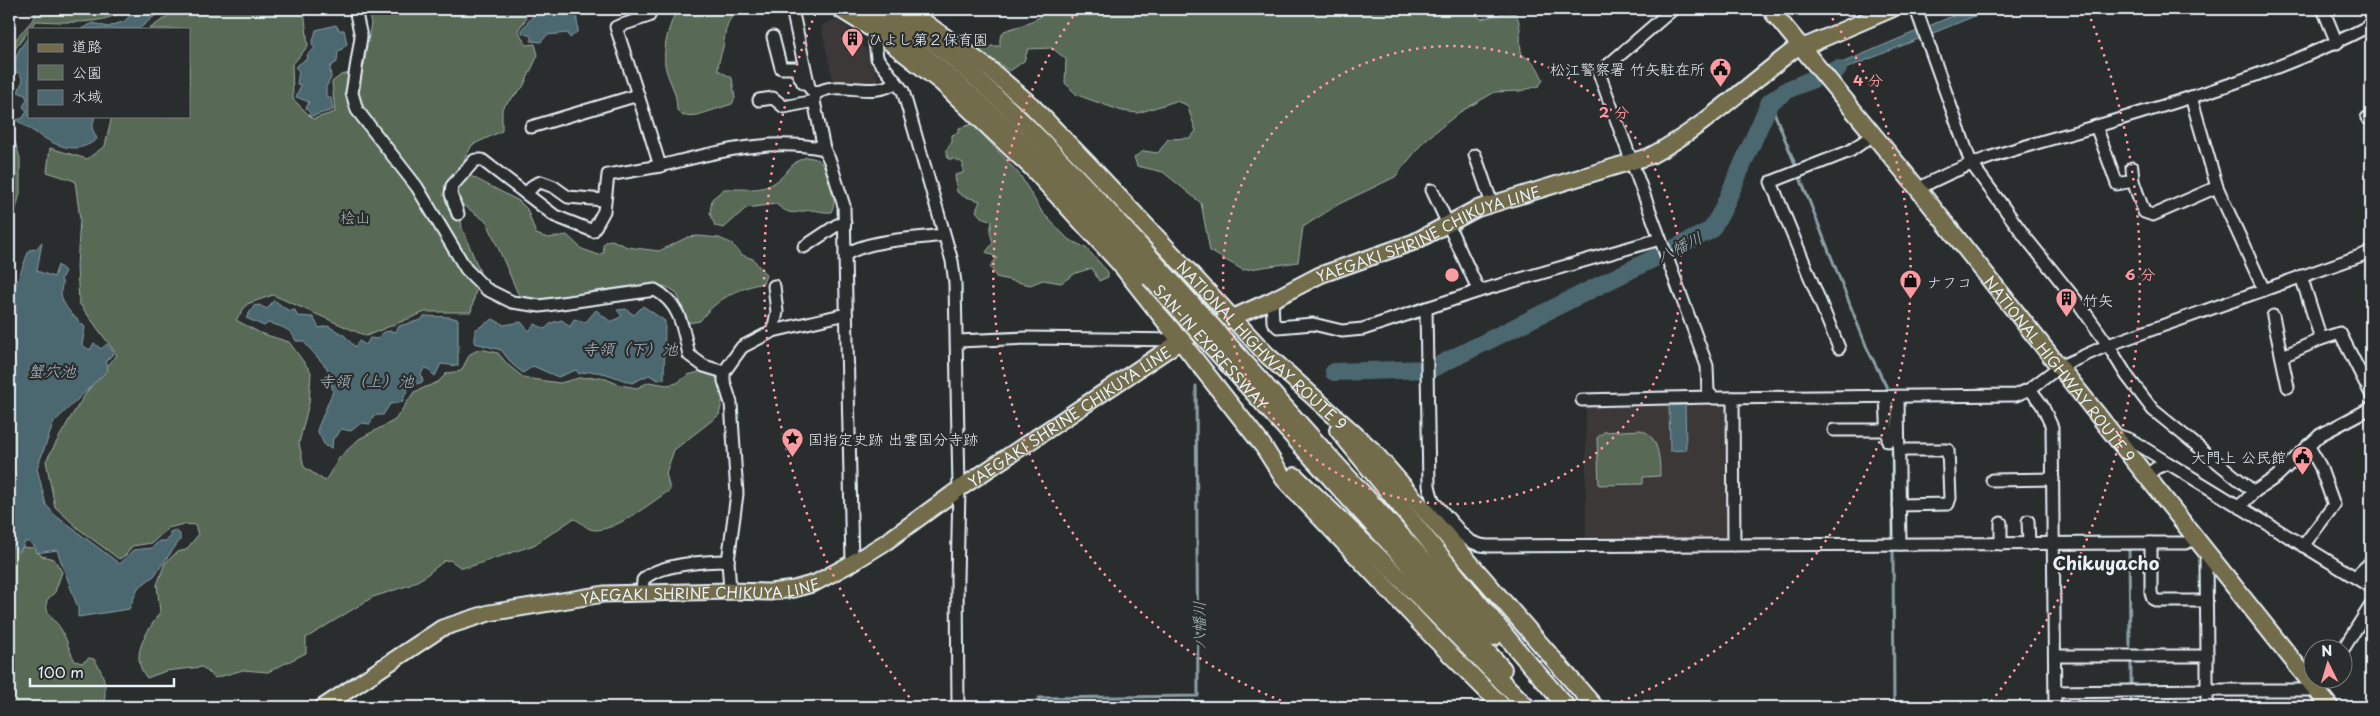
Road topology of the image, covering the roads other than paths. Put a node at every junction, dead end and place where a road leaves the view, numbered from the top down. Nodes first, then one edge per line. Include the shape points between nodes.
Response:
1 (355, 9) edge
2 (792, 9) edge
3 (840, 9) edge
4 (863, 9) edge
5 (889, 9) edge
6 (906, 9) edge
7 (1673, 9) edge
8 (1770, 9) edge
9 (1892, 9) edge
10 (1916, 9) edge
11 (2323, 9) edge
12 (649, 16) dead end
13 (2371, 25) edge
14 (877, 32) junction
15 (773, 37) dead end
16 (2337, 43) junction
17 (1799, 46) junction
18 (896, 82) junction
19 (813, 94) junction
20 (638, 95) junction
21 (2191, 97) junction
22 (759, 100) dead end
23 (2096, 126) junction
24 (531, 127) dead end
25 (1873, 135) junction
26 (824, 149) junction
27 (1475, 155) dead end
28 (1632, 163) junction
29 (1971, 163) junction
30 (660, 166) junction
31 (2132, 168) dead end
32 (2133, 181) junction
33 (2217, 187) junction
34 (1918, 189) junction
35 (1432, 190) dead end
36 (526, 194) junction
37 (604, 200) junction
38 (1492, 204) junction
39 (458, 214) dead end
40 (845, 223) junction
41 (1448, 223) junction
42 (944, 235) junction
43 (804, 248) dead end
44 (1663, 248) junction
45 (2371, 252) edge
46 (845, 255) junction
47 (1155, 273) junction
48 (2301, 276) junction
49 (774, 286) dead end
50 (2264, 290) junction
51 (1479, 291) junction
52 (1272, 300) junction
53 (1426, 308) junction
54 (846, 314) junction
55 (1232, 316) junction
56 (2273, 316) dead end
57 (773, 331) junction
58 (2321, 339) junction
59 (1182, 340) junction
60 (958, 341) junction
61 (2108, 345) junction
62 (1839, 348) dead end
63 (2282, 356) junction
64 (2059, 367) junction
65 (724, 372) junction
66 (1294, 379) junction
67 (2288, 387) dead end
68 (2030, 389) junction
69 (2371, 394) edge
70 (1711, 397) junction
71 (1891, 397) junction
72 (1733, 398) junction
73 (1582, 400) dead end
74 (2371, 408) edge
75 (1834, 430) dead end
76 (2110, 432) junction
77 (2308, 445) junction
78 (1263, 446) junction
79 (1899, 450) junction
80 (1320, 456) junction
81 (2168, 463) junction
82 (2146, 476) junction
83 (1992, 480) dead end
84 (2053, 480) junction
85 (959, 489) junction
86 (2254, 492) junction
87 (1899, 505) junction
88 (2239, 507) junction
89 (2028, 521) dead end
90 (2001, 523) dead end
91 (1451, 531) junction
92 (2196, 537) junction
93 (2151, 543) junction
94 (1895, 544) junction
95 (2002, 544) junction
96 (2029, 544) junction
97 (2053, 544) junction
98 (1734, 545) junction
99 (2303, 546) junction
100 (2209, 555) junction
101 (728, 561) junction
102 (2371, 562) edge
103 (852, 563) junction
104 (2355, 577) junction
105 (2371, 587) edge
106 (730, 591) junction
107 (642, 593) junction
108 (2205, 601) junction
109 (2371, 605) edge
110 (2350, 638) edge
111 (2055, 656) junction
112 (2207, 656) junction
113 (2302, 663) edge
114 (2313, 688) edge
115 (2321, 688) edge
116 (2207, 690) junction
117 (2055, 692) junction
118 (323, 707) edge
119 (958, 707) edge
120 (1503, 707) edge
121 (1528, 707) edge
122 (1538, 707) edge
123 (1558, 707) edge
124 (1567, 707) edge
125 (1595, 707) edge
126 (2055, 707) edge
127 (2208, 707) edge
128 (2330, 707) edge

1 - 65 street via 361,37 352,93 357,110 417,187 466,269 486,289 512,302 540,306 655,290 668,297 679,315 689,355 704,366
2 - 19 street
3 - 14 highway
4 - 47 highway, SAN-IN EXPRESSWAY via 937,64 1010,130
5 - 47 highway, SAN-IN EXPRESSWAY via 948,54 1058,157
6 - 55 highway, NATIONAL HIGHWAY ROUTE 9 via 988,68 1031,106
7 - 28 street via 1599,72
8 - 17 highway, NATIONAL HIGHWAY ROUTE 9
9 - 17 main road
10 - 29 street
11 - 16 street
12 - 20 street via 616,26
13 - 16 street
14 - 18 street via 877,58
14 - 59 highway via 942,83 1032,168 1121,264
15 - 19 street via 781,68 795,68
16 - 21 street via 2226,87
17 - 25 highway, NATIONAL HIGHWAY ROUTE 9
17 - 28 main road, YAEGAKI SHRINE CHIKUYA LINE via 1676,142
18 - 19 street via 885,89 828,88
18 - 42 street via 903,92
19 - 22 street via 784,107 773,98
19 - 26 street
20 - 24 street
20 - 30 street
21 - 23 street
21 - 33 street
23 - 29 street
23 - 32 street via 2117,184
25 - 34 highway, NATIONAL HIGHWAY ROUTE 9
25 - 62 street via 1850,151 1771,182
26 - 30 street via 778,145 742,148
26 - 40 street via 844,206
27 - 38 street
28 - 38 main road, YAEGAKI SHRINE CHIKUYA LINE
28 - 44 street
29 - 34 street
29 - 61 street
30 - 37 street via 608,175
31 - 32 street
32 - 33 street via 2144,212 2153,215
33 - 50 street
34 - 64 highway, NATIONAL HIGHWAY ROUTE 9
35 - 41 street
36 - 37 street via 541,182 568,197
36 - 37 street via 555,216 593,231 604,211
36 - 39 street via 482,160 475,160 452,186 451,194
38 - 41 main road, YAEGAKI SHRINE CHIKUYA LINE
40 - 43 street
40 - 46 street
41 - 51 street
41 - 52 main road, YAEGAKI SHRINE CHIKUYA LINE via 1414,242 1320,275
42 - 46 street via 867,245
42 - 60 street via 956,283
44 - 51 street
44 - 70 street via 1707,366
45 - 48 street
46 - 54 street
47 - 80 highway, SAN-IN EXPRESSWAY, bridge
48 - 50 street
48 - 58 street
49 - 57 street via 777,312
50 - 61 street
51 - 53 street
52 - 53 street via 1273,322 1278,327 1313,324 1342,331 1363,329
52 - 55 main road, YAEGAKI SHRINE CHIKUYA LINE
53 - 91 street via 1429,486 1433,501
54 - 57 street
54 - 103 street
55 - 59 main road, YAEGAKI SHRINE CHIKUYA LINE
55 - 66 highway, NATIONAL HIGHWAY ROUTE 9
56 - 63 street
57 - 65 street via 742,346
58 - 63 street
58 - 69 street via 2340,333
59 - 60 street via 1027,338
59 - 78 highway
59 - 85 main road, YAEGAKI SHRINE CHIKUYA LINE
60 - 85 street
61 - 64 street
61 - 86 street via 2153,410
63 - 67 street
64 - 68 street
64 - 76 highway, NATIONAL HIGHWAY ROUTE 9
65 - 101 street via 731,403 737,494
66 - 91 highway, NATIONAL HIGHWAY ROUTE 9 via 1372,450
66 - 124 highway
68 - 71 street via 2003,396
68 - 84 street via 2052,427
70 - 72 street
70 - 73 street
71 - 72 street
71 - 75 street via 1887,435
71 - 79 street
72 - 98 street
74 - 77 street via 2320,435
76 - 81 street via 2131,440
76 - 82 highway, NATIONAL HIGHWAY ROUTE 9
77 - 86 street via 2276,477
77 - 99 street via 2320,466 2334,505
78 - 120 highway via 1284,479
78 - 121 highway
79 - 87 street
79 - 87 street via 1948,450 1950,498 1948,504
80 - 122 highway, SAN-IN EXPRESSWAY
80 - 123 highway, SAN-IN EXPRESSWAY
81 - 82 street
81 - 88 street
82 - 92 highway, NATIONAL HIGHWAY ROUTE 9
83 - 84 street
84 - 97 street
85 - 103 main road, YAEGAKI SHRINE CHIKUYA LINE
85 - 119 street
86 - 88 street
87 - 94 street
88 - 99 street
89 - 96 street
90 - 95 street
91 - 98 street via 1477,546
91 - 125 highway, NATIONAL HIGHWAY ROUTE 9
92 - 93 street via 2186,542
92 - 100 highway, NATIONAL HIGHWAY ROUTE 9
93 - 97 street
93 - 108 street via 2153,599
94 - 95 street
94 - 98 street
95 - 96 street
96 - 97 street
97 - 111 street
99 - 104 street
100 - 108 street via 2206,560
100 - 113 highway, NATIONAL HIGHWAY ROUTE 9
101 - 106 street
101 - 107 street via 685,564 650,574 643,580
102 - 104 street
103 - 106 main road, YAEGAKI SHRINE CHIKUYA LINE via 815,583 794,589
104 - 105 street
106 - 107 main road, YAEGAKI SHRINE CHIKUYA LINE
107 - 118 main road, YAEGAKI SHRINE CHIKUYA LINE via 574,598 489,612 461,620 423,639
108 - 112 street
109 - 110 street
111 - 112 street
111 - 117 street
112 - 116 street
114 - 116 street
115 - 128 highway, NATIONAL HIGHWAY ROUTE 9
116 - 117 street
116 - 127 street
117 - 126 street

